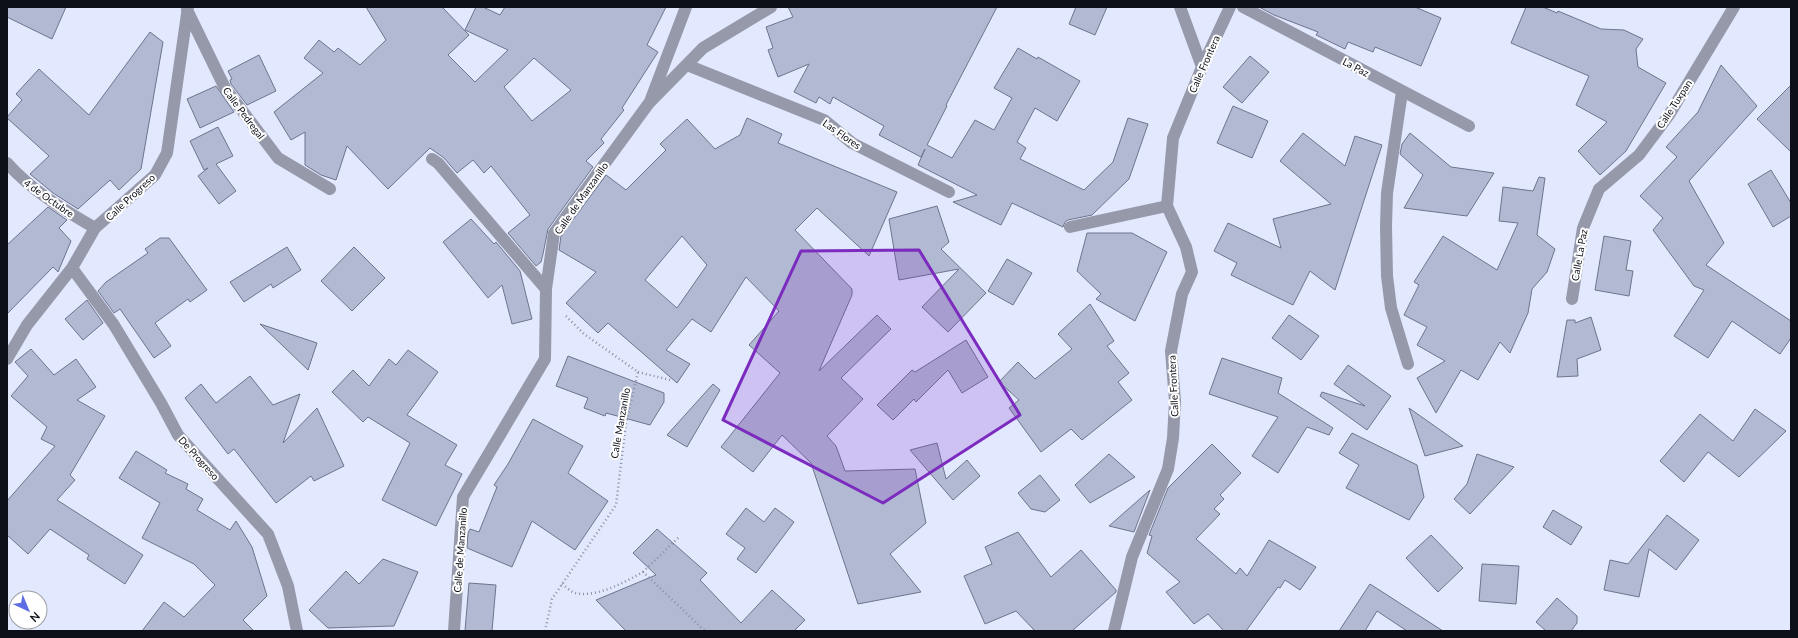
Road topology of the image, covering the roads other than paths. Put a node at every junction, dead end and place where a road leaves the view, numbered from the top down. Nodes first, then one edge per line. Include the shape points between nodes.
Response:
1 (686, 7) edge
2 (771, 7) edge
3 (1180, 7) edge
4 (1230, 7) edge
5 (1243, 7) edge
6 (1734, 7) edge
7 (188, 9) edge
8 (687, 65) junction
9 (1202, 67) junction
10 (1402, 92) junction
11 (649, 103) junction
12 (1469, 126) dead end
13 (432, 159) dead end
14 (7, 163) edge
15 (330, 189) dead end
16 (1600, 189) joint
17 (949, 192) dead end
18 (1167, 206) junction
19 (1070, 227) dead end
20 (95, 228) junction
21 (72, 268) junction
22 (546, 289) junction
23 (1572, 299) dead end
24 (7, 360) edge
25 (1408, 364) dead end
26 (296, 631) edge
27 (454, 631) edge
28 (1114, 631) edge

1 - 11 street
2 - 8 street, Calle de Manzanillo via 703,48
3 - 9 street
4 - 9 street, Calle Frontera
5 - 10 street, La Paz
6 - 16 street, Calle Tuxpan via 1669,115 1639,155
7 - 15 street, Calle Pedregal via 225,88 278,158
7 - 20 street, Calle Progreso via 167,153 155,175
8 - 11 street, Calle de Manzanillo
8 - 17 street, Las Flores via 824,120 852,143
9 - 18 street, Calle Frontera via 1173,138
10 - 12 street, La Paz
10 - 25 street via 1387,194 1387,276 1391,308
11 - 22 street, Calle de Manzanillo via 554,233
13 - 22 street
14 - 20 street, 4 de Octubre via 20,177 69,213
16 - 23 street, Calle La Paz via 1583,228
18 - 19 street
18 - 28 street, Calle Frontera via 1186,246 1192,272 1182,294 1171,351 1175,400 1173,438 1168,469 1132,557
20 - 21 street, Calle Progreso
21 - 24 street, Calle Progreso via 27,325
21 - 26 street, De Progreso via 114,325 178,435 268,534 288,586
22 - 27 street, Calle de Manzanillo via 545,359 463,497

